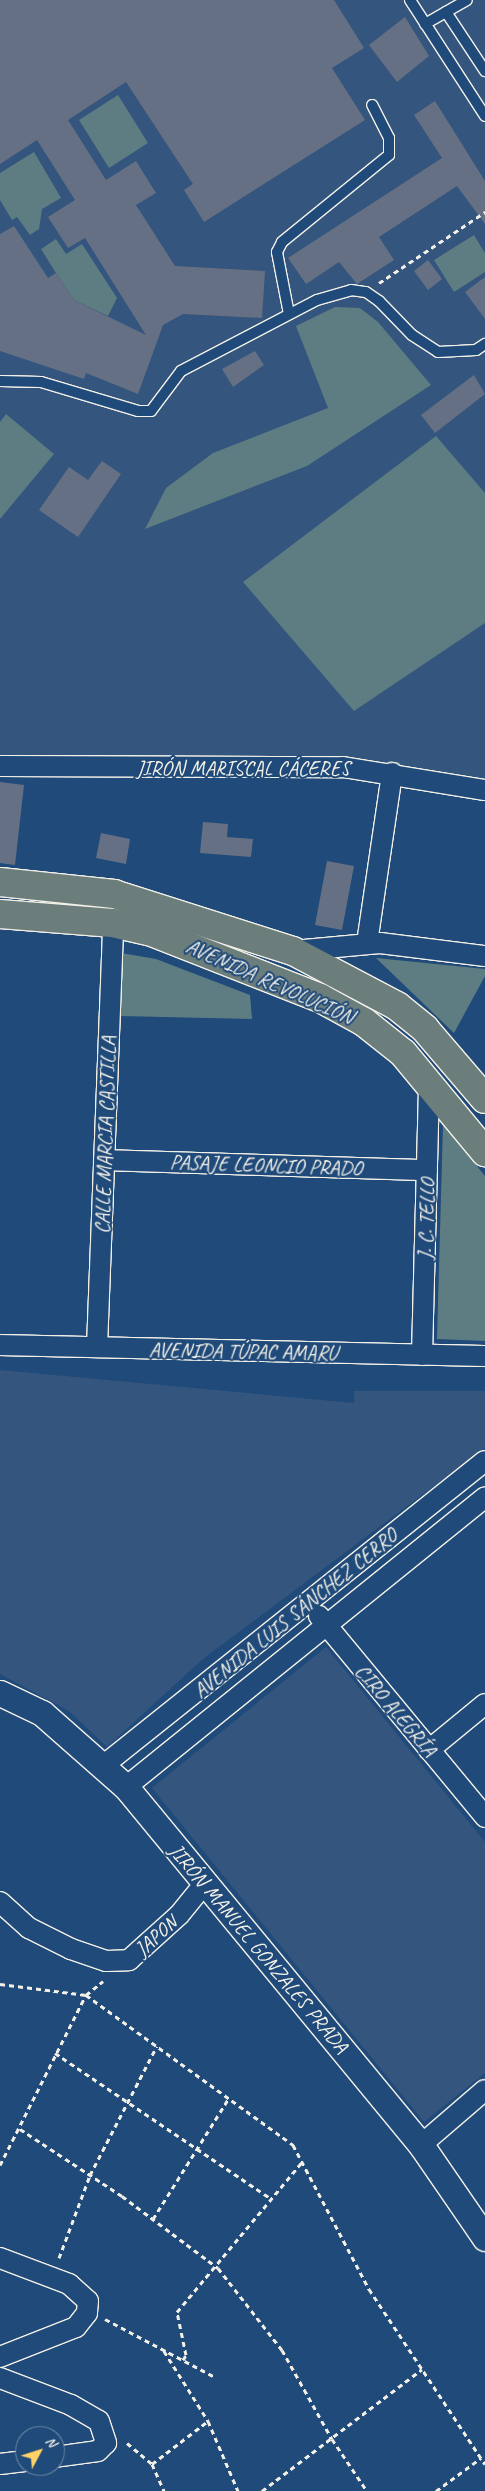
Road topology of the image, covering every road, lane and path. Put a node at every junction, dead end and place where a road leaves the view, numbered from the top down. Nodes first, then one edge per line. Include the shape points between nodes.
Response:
1 (410, 0) edge
2 (467, 0) edge
3 (446, 12) junction
4 (425, 24) junction
5 (485, 71) edge
6 (372, 105) dead end
7 (485, 116) edge
8 (485, 212) edge
9 (366, 292) junction
10 (289, 314) junction
11 (485, 344) edge
12 (0, 381) edge
13 (0, 766) edge
14 (392, 773) junction
15 (485, 790) edge
16 (0, 882) edge
17 (0, 914) edge
18 (113, 922) junction
19 (367, 943) junction
20 (293, 951) junction
21 (485, 956) edge
22 (429, 1084) junction
23 (485, 1099) edge
24 (485, 1152) edge
25 (104, 1160) junction
26 (427, 1170) junction
27 (0, 1345) edge
28 (97, 1347) junction
29 (422, 1355) junction
30 (485, 1356) edge
31 (485, 1461) edge
32 (485, 1497) edge
33 (308, 1603) junction
34 (326, 1625) junction
35 (0, 1693) edge
36 (485, 1704) edge
37 (429, 1750) junction
38 (104, 1765) junction
39 (126, 1787) junction
40 (485, 1817) edge
41 (205, 1883) junction
42 (0, 1902) edge
43 (129, 1960) junction
44 (0, 1984) edge
45 (86, 1995) junction
46 (157, 2046) junction
47 (55, 2053) junction
48 (485, 2090) edge
49 (229, 2098) junction
50 (126, 2100) junction
51 (20, 2129) junction
52 (421, 2145) junction
53 (196, 2148) junction
54 (302, 2162) junction
55 (0, 2165) edge
56 (90, 2175) junction
57 (270, 2198) junction
58 (153, 2219) junction
59 (485, 2238) edge
60 (0, 2258) edge
61 (218, 2268) junction
62 (52, 2278) junction
63 (88, 2308) junction
64 (164, 2351) junction
65 (0, 2357) edge
66 (183, 2360) junction
67 (422, 2369) junction
68 (214, 2377) dead end
69 (0, 2378) edge
70 (208, 2421) junction
71 (104, 2431) junction
72 (332, 2439) junction
73 (65, 2455) edge
74 (481, 2458) junction
75 (15, 2462) edge
76 (0, 2464) edge
77 (152, 2464) junction
78 (485, 2464) edge
79 (164, 2491) edge
80 (238, 2491) edge
81 (262, 2491) edge
82 (368, 2491) edge
83 (436, 2491) edge

1 - 4 lane
2 - 3 lane
3 - 4 lane
3 - 5 lane
4 - 7 lane
6 - 10 lane via 389,138 390,155 282,242 277,252
8 - 9 path
9 - 10 lane via 351,290
9 - 11 lane via 412,335 438,352 476,350
10 - 12 lane via 181,371 151,411 138,411 41,382
13 - 14 street, JIRÓN MARISCAL CÁCERES via 343,767
14 - 15 street, JIRÓN MARISCAL CÁCERES
14 - 19 street
16 - 20 main road, AVENIDA REVOLUCIÓN via 114,894
17 - 18 main road, AVENIDA REVOLUCIÓN
18 - 22 main road, AVENIDA REVOLUCIÓN via 200,948 320,998 385,1036
18 - 25 street, CALLE MARCIA CASTILLA
19 - 20 street
19 - 21 street
20 - 23 main road, AVENIDA REVOLUCIÓN via 398,1006 443,1048
22 - 24 main road, AVENIDA REVOLUCIÓN
22 - 26 street, J. C. TELLO
25 - 26 street, PASAJE LEONCIO PRADO
25 - 28 street, CALLE MARCIA CASTILLA
26 - 29 street, J. C. TELLO
27 - 28 street, AVENIDA TÚPAC AMARU
28 - 29 street, AVENIDA TÚPAC AMARU
29 - 30 street, AVENIDA TÚPAC AMARU
31 - 33 street, AVENIDA LUIS SÁNCHEZ CERRO
32 - 34 street, AVENIDA LUIS SÁNCHEZ CERRO
33 - 34 street, CIRO ALEGRÍA
33 - 38 street, AVENIDA LUIS SÁNCHEZ CERRO
34 - 37 street, CIRO ALEGRÍA
34 - 39 street, AVENIDA LUIS SÁNCHEZ CERRO
35 - 38 street, JIRÓN MANUEL GONZALES PRADA via 42,1713
36 - 37 street
37 - 40 street, CIRO ALEGRÍA
38 - 39 street, JIRÓN MANUEL GONZALES PRADA
39 - 41 street, JIRÓN MANUEL GONZALES PRADA
41 - 43 street, JAPON via 179,1916
41 - 52 street, JIRÓN MANUEL GONZALES PRADA
42 - 43 street, JAPON via 28,1928 93,1957
43 - 45 path
44 - 45 path
45 - 46 path
45 - 47 path
46 - 49 path
46 - 50 path
47 - 50 path
47 - 51 path
48 - 52 street
49 - 53 path
49 - 54 path via 293,2145
50 - 53 path
50 - 56 path
51 - 55 path
51 - 56 path
52 - 59 street, JIRÓN MANUEL GONZALES PRADA
53 - 57 path
53 - 58 path
54 - 57 path
54 - 67 path via 369,2289
56 - 58 path
56 - 62 path
57 - 61 path
58 - 61 path
60 - 62 street
61 - 66 path via 205,2274 177,2312 186,2355
61 - 72 path via 282,2350
62 - 63 street via 69,2284 88,2301
63 - 64 path via 129,2336
63 - 65 street via 76,2327
64 - 66 path
64 - 70 path
66 - 68 path
67 - 72 path
67 - 74 path
69 - 71 street via 71,2404 99,2421
70 - 77 path
70 - 80 path
71 - 73 street via 106,2443 98,2451
71 - 77 path via 137,2449
72 - 81 path
72 - 82 path
74 - 78 path
74 - 83 path
75 - 76 street
77 - 79 path

